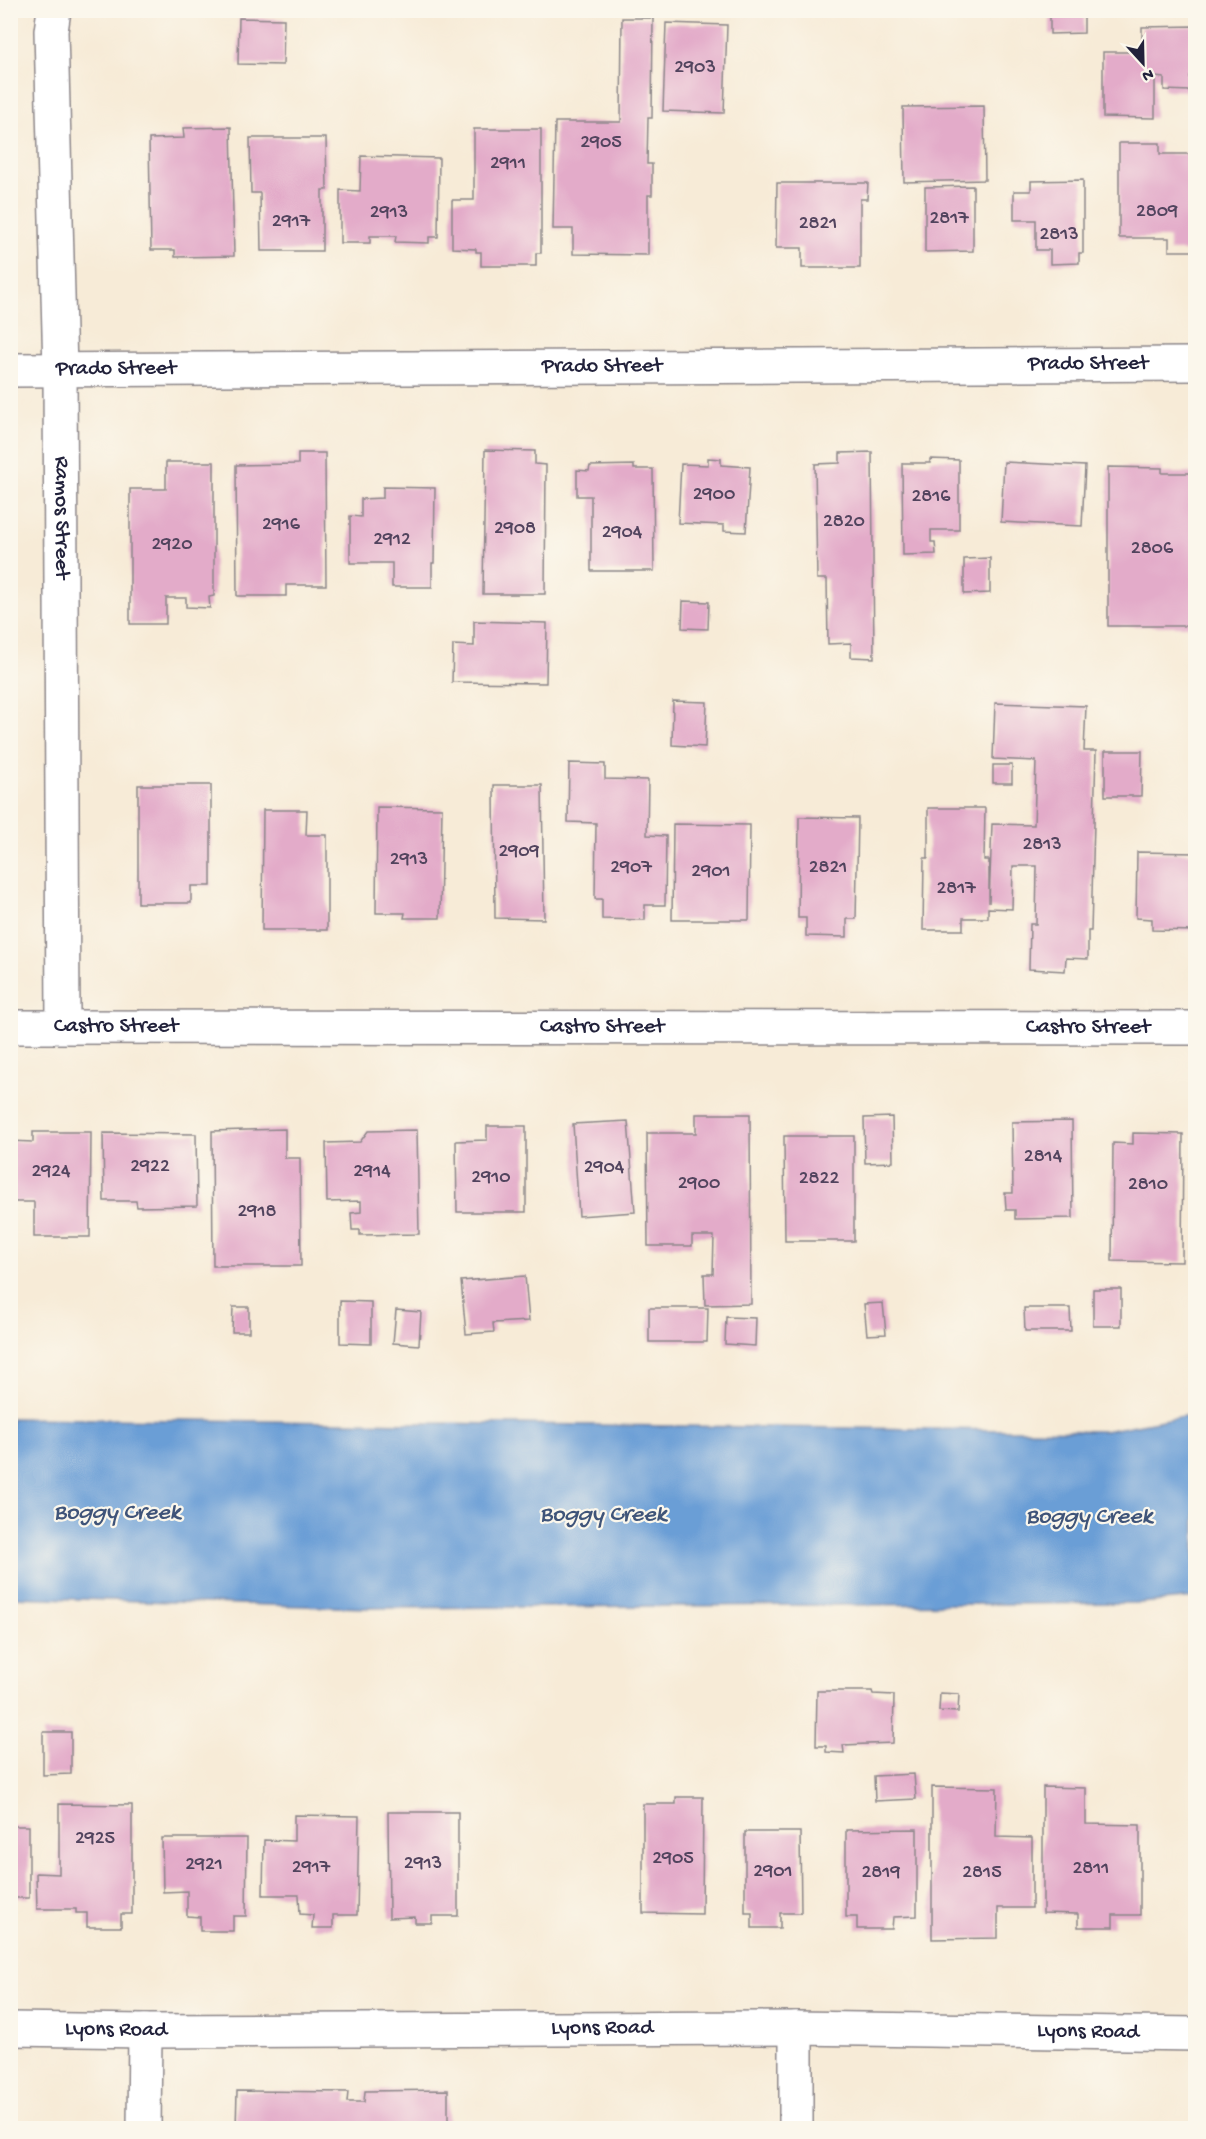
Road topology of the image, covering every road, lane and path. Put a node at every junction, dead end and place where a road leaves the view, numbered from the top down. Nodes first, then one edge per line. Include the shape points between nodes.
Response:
1 (54, 10) edge
2 (1196, 364) edge
3 (10, 370) edge
4 (60, 370) junction
5 (63, 1026) junction
6 (10, 1027) edge
7 (1196, 1028) edge
8 (796, 2028) junction
9 (10, 2029) edge
10 (145, 2031) junction
11 (1196, 2034) edge
12 (144, 2128) edge
13 (796, 2128) edge

1 - 4 street, Ramos Street via 51,31
2 - 4 street, Prado Street
3 - 4 street, Prado Street
4 - 5 street, Ramos Street
5 - 6 street, Castro Street
5 - 7 street, Castro Street
8 - 10 street, Lyons Road
8 - 11 street, Lyons Road
8 - 13 street
9 - 10 street, Lyons Road
10 - 12 street

